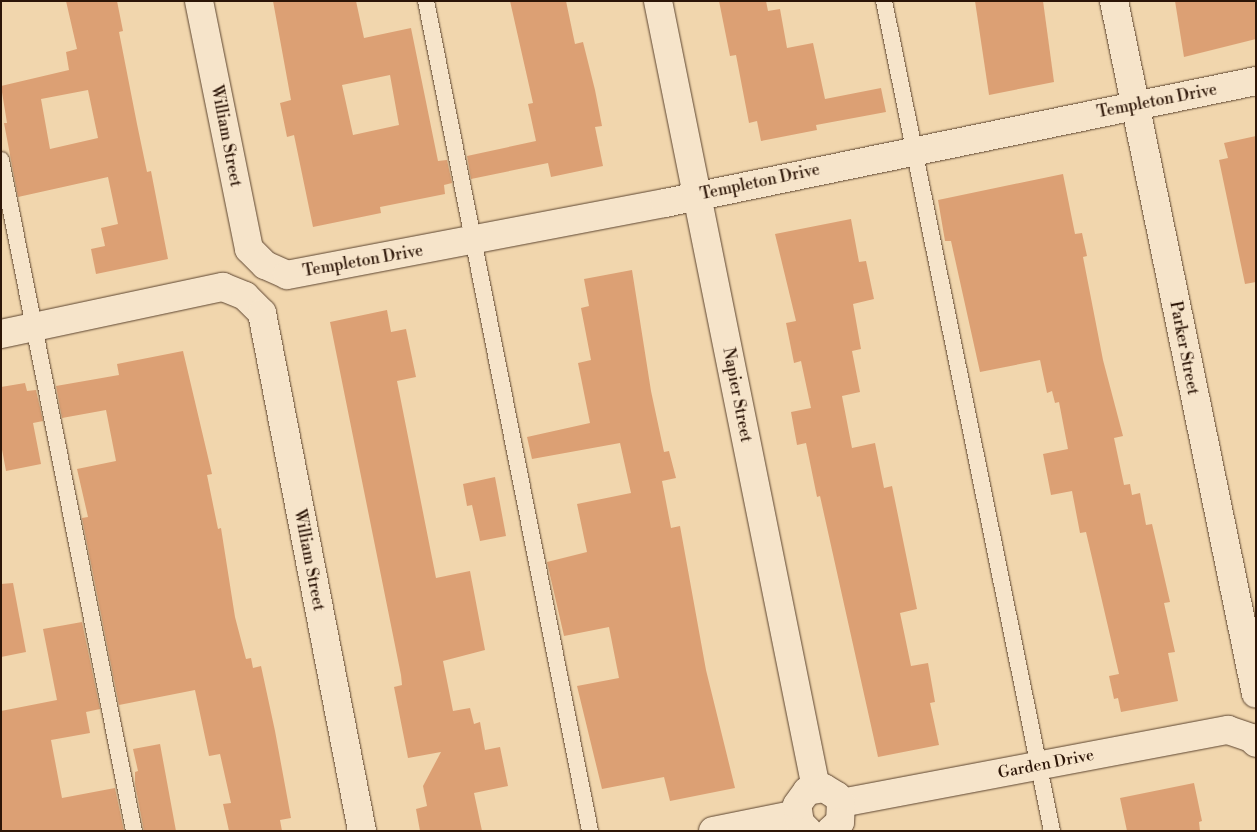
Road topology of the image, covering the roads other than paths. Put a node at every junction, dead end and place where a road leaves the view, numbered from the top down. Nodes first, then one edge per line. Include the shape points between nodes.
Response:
1 (199, 1) edge
2 (426, 1) edge
3 (658, 1) edge
4 (884, 1) edge
5 (1114, 1) edge
6 (1256, 81) edge
7 (1135, 106) junction
8 (912, 150) junction
9 (1, 160) edge
10 (697, 196) junction
11 (475, 240) junction
12 (265, 265) joint
13 (34, 327) junction
14 (1, 334) edge
15 (1256, 694) edge
16 (1253, 741) edge
17 (1039, 766) junction
18 (816, 788) junction
19 (841, 804) junction
20 (803, 822) edge
21 (134, 831) edge
22 (362, 831) edge
23 (590, 831) edge
24 (713, 831) edge
25 (830, 831) edge
26 (1052, 831) edge

1 - 12 street, William Street via 249,249
2 - 11 lane
3 - 10 street, Napier Street
4 - 8 lane
5 - 7 street, Parker Street
6 - 7 street, Templeton Drive
7 - 8 street, Templeton Drive
7 - 15 street, Parker Street
8 - 10 street, Templeton Drive
8 - 17 lane
9 - 13 lane
10 - 11 street, Templeton Drive
10 - 18 street, Napier Street
11 - 12 street, Templeton Drive via 287,275
11 - 23 lane
13 - 14 street
13 - 21 lane
13 - 22 street, William Street via 223,287 245,296 262,313
16 - 17 street, Garden Drive via 1228,730
17 - 19 street, Garden Drive
17 - 26 lane
18 - 19 street via 831,791
18 - 20 street via 801,797
19 - 25 street via 840,822
20 - 24 street

